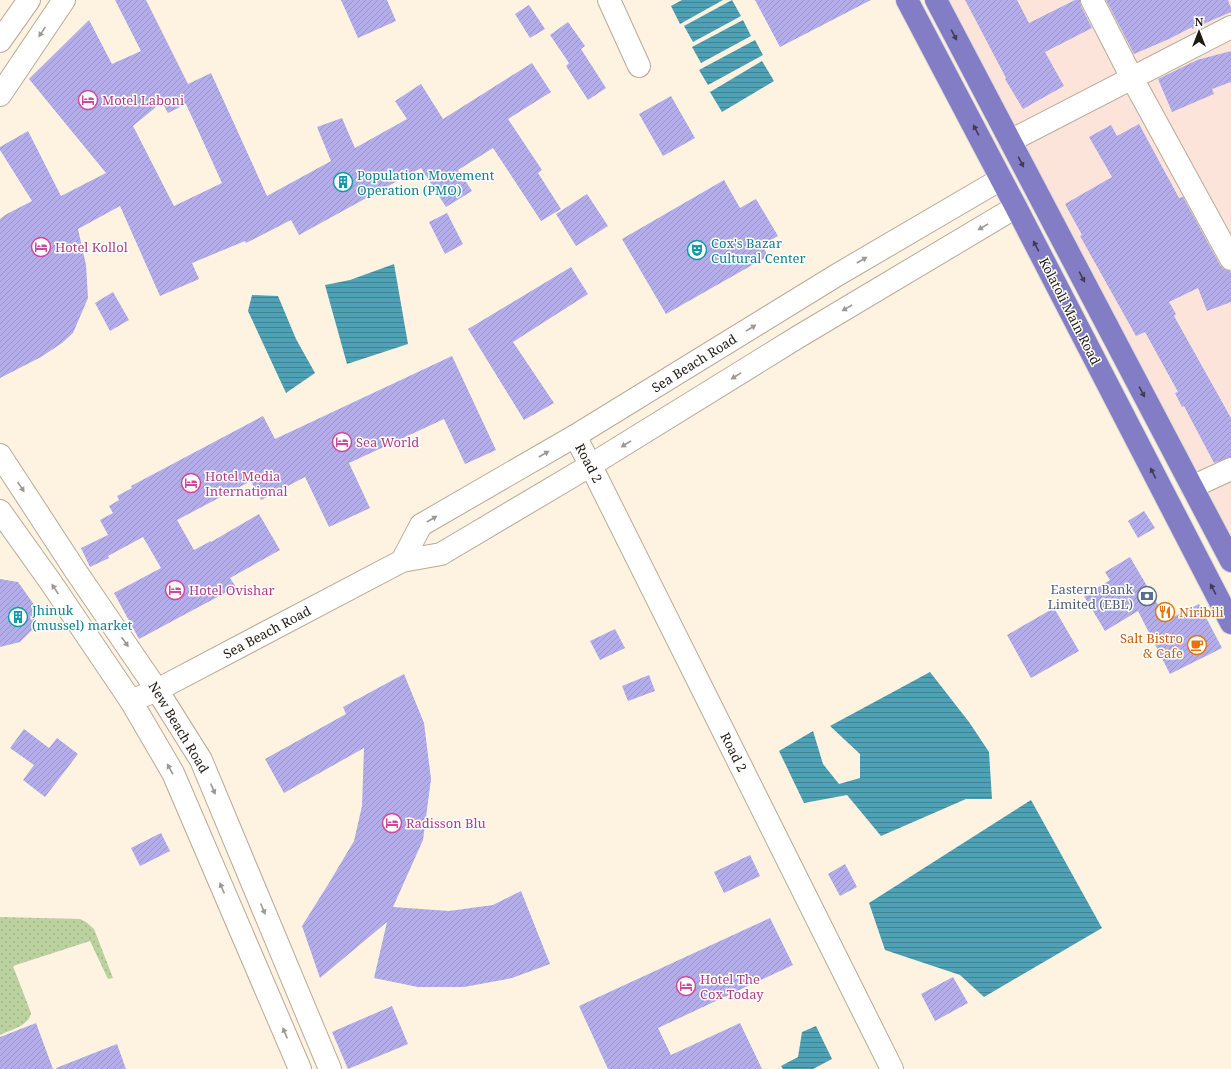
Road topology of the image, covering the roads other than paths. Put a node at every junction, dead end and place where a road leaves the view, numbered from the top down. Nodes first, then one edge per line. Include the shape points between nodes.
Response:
1 (29, 0) edge
2 (64, 0) edge
3 (609, 0) edge
4 (907, 0) edge
5 (936, 0) edge
6 (1092, 0) edge
7 (1231, 27) edge
8 (0, 41) edge
9 (639, 66) dead end
10 (1132, 78) junction
11 (0, 95) edge
12 (1010, 141) junction
13 (1001, 178) junction
14 (1016, 207) junction
15 (1231, 259) edge
16 (780, 310) junction
17 (798, 338) junction
18 (575, 436) junction
19 (0, 455) edge
20 (591, 465) junction
21 (1231, 468) edge
22 (1192, 487) junction
23 (0, 511) edge
24 (402, 561) junction
25 (1231, 561) edge
26 (1231, 623) edge
27 (157, 690) junction
28 (131, 701) junction
29 (285, 962) junction
30 (258, 972) junction
31 (300, 1069) edge
32 (330, 1069) edge
33 (892, 1069) edge

1 - 8 street
2 -> 11 street
3 - 9 street
13 -> 4 highway, Kolatoli Main Road
5 -> 12 highway, Kolatoli Main Road
6 - 10 street
7 - 10 street
10 - 12 street
10 - 15 street
12 -> 22 highway, Kolatoli Main Road
13 - 14 highway, Kolatoli Main Road
16 -> 13 street, Sea Beach Road
14 -> 17 street, Sea Beach Road
26 -> 14 highway, Kolatoli Main Road
16 - 17 street
18 -> 16 street, Sea Beach Road
17 -> 20 street, Sea Beach Road
18 - 20 street, Road 2
24 -> 18 street, Sea Beach Road via 421,525
19 -> 27 street, New Beach Road
20 - 24 street, Sea Beach Road via 441,554
20 - 33 street, Road 2
21 - 22 street
22 - 25 highway, Kolatoli Main Road
28 -> 23 street
24 - 27 street, Sea Beach Road
27 - 28 street, Sea Beach Road
27 -> 29 street, New Beach Road via 201,760
30 -> 28 street via 173,773
29 - 30 street
29 - 32 street, New Beach Road
31 -> 30 street

